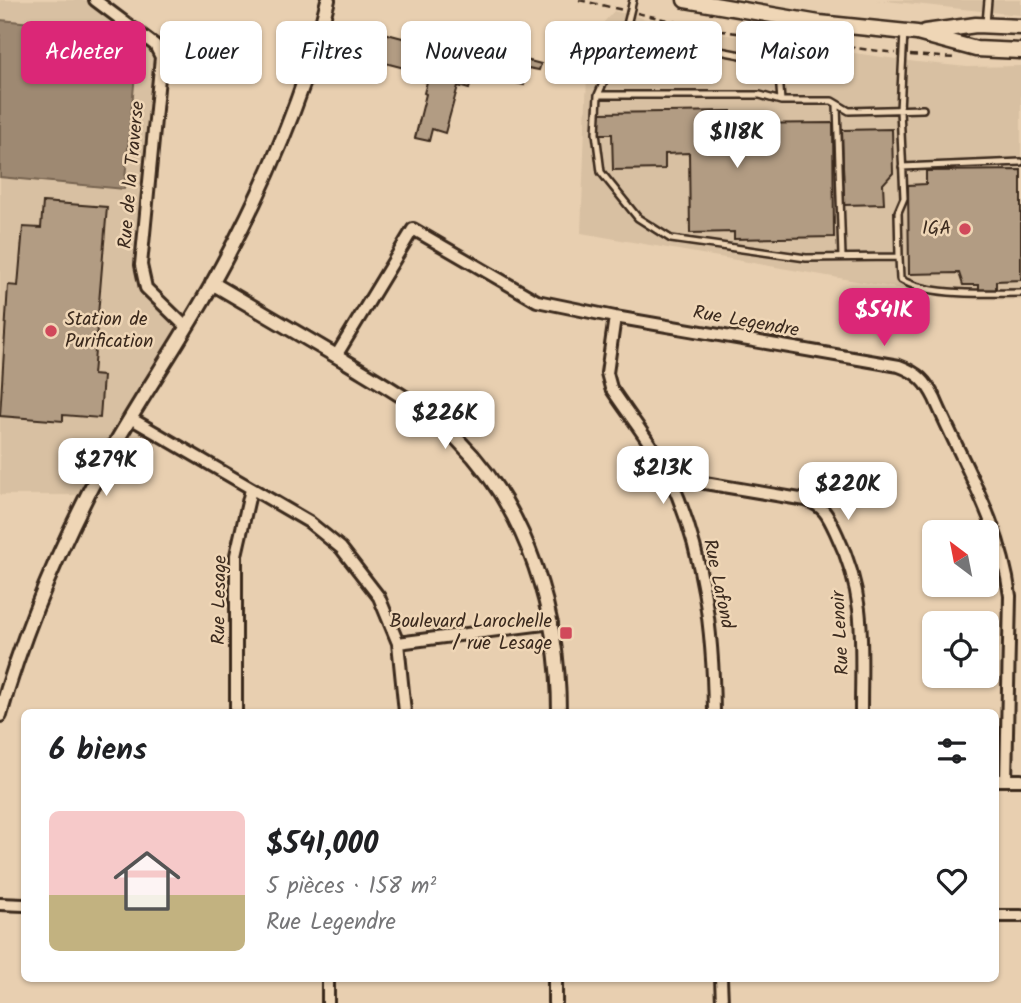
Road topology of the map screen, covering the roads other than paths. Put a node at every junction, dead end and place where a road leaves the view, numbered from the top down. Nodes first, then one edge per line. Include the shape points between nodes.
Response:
1 (95, 0) edge
2 (328, 0) edge
3 (633, 0) edge
4 (685, 0) edge
5 (988, 0) edge
6 (781, 17) junction
7 (628, 21) edge
8 (781, 21) edge
9 (986, 26) junction
10 (1021, 27) edge
11 (910, 32) junction
12 (1021, 51) edge
13 (603, 84) edge
14 (780, 84) edge
15 (598, 95) junction
16 (781, 101) junction
17 (837, 105) junction
18 (923, 109) dead end
19 (900, 110) junction
20 (1021, 162) edge
21 (902, 167) junction
22 (842, 257) junction
23 (899, 257) junction
24 (212, 283) junction
25 (1021, 293) edge
26 (615, 317) junction
27 (186, 327) junction
28 (336, 356) junction
29 (132, 419) junction
30 (669, 477) junction
31 (251, 489) junction
32 (1015, 596) edge
33 (552, 624) junction
34 (398, 643) junction
35 (236, 709) edge
36 (405, 709) edge
37 (559, 709) edge
38 (714, 709) edge
39 (861, 709) edge
40 (0, 715) edge
41 (1007, 740) junction
42 (1021, 741) edge
43 (1001, 780) edge
44 (1021, 780) edge
45 (0, 904) edge
46 (21, 905) edge
47 (999, 916) edge
48 (1021, 916) edge
49 (328, 982) edge
50 (555, 982) edge
51 (721, 982) edge
52 (328, 1003) edge
53 (555, 1003) edge
54 (722, 1003) edge

1 - 27 street, Rue de la Traverse via 155,45 161,57 141,265 146,288
2 - 24 street via 272,164
3 - 7 lane
4 - 6 main road
5 - 9 lane
6 - 8 lane
6 - 11 main road
9 - 10 main road
9 - 11 main road
11 - 12 main road via 976,49
11 - 19 lane
13 - 15 lane
14 - 16 lane
15 - 16 lane via 760,95
15 - 22 lane via 601,172 638,218 671,239 806,258
16 - 17 lane
17 - 19 lane via 849,111
17 - 22 lane
18 - 19 lane
19 - 21 lane
20 - 21 lane
21 - 23 lane
22 - 23 lane
23 - 25 lane via 900,279 907,284 948,291
24 - 27 street
24 - 28 street
26 - 28 street, Rue Legendre via 537,300 413,229
26 - 30 street, Rue Lafond via 607,373 611,388
26 - 32 street, Rue Legendre via 915,372 935,399 989,514
27 - 29 street
28 - 33 street via 398,393 458,440 502,494 523,536
29 - 31 street
29 - 40 street via 104,464 45,587
30 - 38 street, Rue Lafond via 703,585 713,639
30 - 39 street, Rue Lenoir via 806,500 825,510 852,566 858,591
31 - 34 street via 309,522 341,548 379,597
31 - 35 street, Rue Lesage via 236,555
32 - 41 street, Rue Legendre
33 - 34 street
33 - 37 street
34 - 36 street
41 - 42 street
41 - 43 street, Rue Legendre
43 - 44 street
45 - 46 street
47 - 48 street
49 - 52 street
50 - 53 street
51 - 54 street

